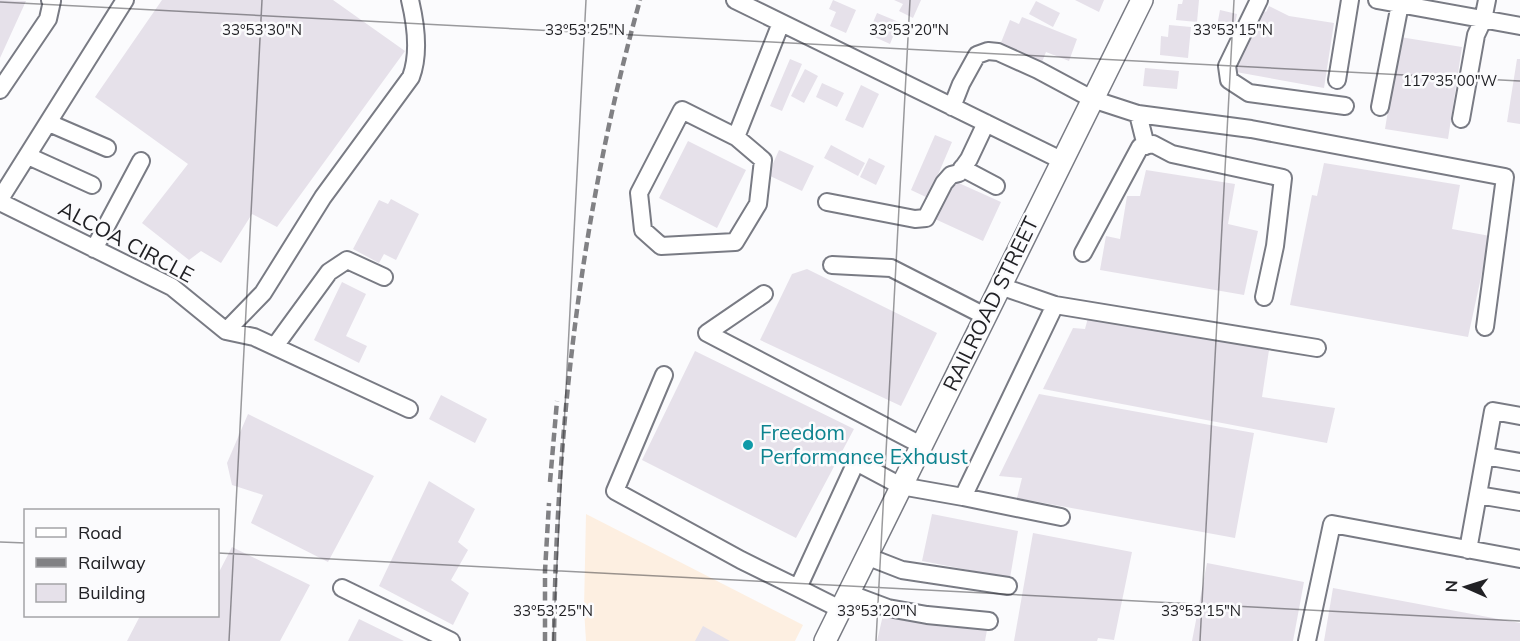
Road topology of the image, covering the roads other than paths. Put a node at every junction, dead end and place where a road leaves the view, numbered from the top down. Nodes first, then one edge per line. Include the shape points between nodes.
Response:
1 (50, 0) edge
2 (125, 0) edge
3 (410, 0) edge
4 (735, 0) edge
5 (1142, 0) edge
6 (1259, 0) edge
7 (1350, 0) edge
8 (1377, 0) edge
9 (1487, 0) edge
10 (1400, 4) junction
11 (1483, 20) junction
12 (781, 23) junction
13 (1520, 27) edge
14 (1337, 80) dead end
15 (0, 90) edge
16 (1092, 99) junction
17 (1345, 106) dead end
18 (952, 107) junction
19 (1380, 107) dead end
20 (1138, 114) junction
21 (1461, 118) dead end
22 (49, 123) junction
23 (986, 123) junction
24 (736, 136) junction
25 (1146, 146) junction
26 (107, 148) dead end
27 (28, 156) junction
28 (1061, 160) junction
29 (141, 161) dead end
30 (962, 168) junction
31 (92, 185) dead end
32 (996, 186) dead end
33 (0, 200) edge
34 (827, 202) dead end
35 (94, 249) junction
36 (1083, 253) dead end
37 (832, 265) dead end
38 (384, 277) dead end
39 (1000, 285) junction
40 (764, 294) dead end
41 (1264, 297) dead end
42 (1054, 305) junction
43 (985, 316) junction
44 (1485, 327) dead end
45 (226, 331) junction
46 (275, 346) junction
47 (1317, 348) dead end
48 (664, 375) dead end
49 (409, 409) dead end
50 (1520, 416) edge
51 (921, 446) junction
52 (1485, 456) junction
53 (1520, 462) edge
54 (901, 486) junction
55 (1478, 495) junction
56 (963, 497) junction
57 (1520, 502) edge
58 (1061, 517) dead end
59 (1468, 550) junction
60 (866, 556) junction
61 (1520, 559) edge
62 (1008, 586) dead end
63 (342, 588) dead end
64 (798, 588) junction
65 (844, 601) junction
66 (988, 621) dead end
67 (451, 641) edge
68 (825, 641) edge
69 (1307, 641) edge

1 - 15 street via 48,19
2 - 22 street
3 - 45 street via 416,45 411,77 323,197 263,293
4 - 12 street
5 - 16 main road, RAILROAD STREET
6 - 17 street via 1227,66 1229,80 1249,93
7 - 14 street
8 - 10 street
9 - 11 street
10 - 11 street
10 - 19 street
11 - 13 street
11 - 21 street via 1476,35
12 - 18 street
12 - 24 street
16 - 18 street via 998,52 988,51 976,55
16 - 20 street
16 - 28 main road, RAILROAD STREET
18 - 23 street
20 - 25 street
20 - 44 street via 1251,129 1505,177
22 - 26 street
22 - 27 street
23 - 28 street
23 - 30 street
24 - 24 street via 763,160 758,204 735,242 661,246 643,230 639,193 682,110
25 - 36 street via 1140,147
25 - 41 street via 1153,144 1172,154 1283,178
27 - 31 street
27 - 33 street
28 - 39 main road, RAILROAD STREET
29 - 35 street
30 - 32 street
30 - 34 street via 944,183 926,218
33 - 35 street, ALCOA CIRCLE
35 - 45 street, ALCOA CIRCLE via 172,287
37 - 43 street via 891,268
38 - 46 street via 347,260 328,273
39 - 42 street
39 - 43 main road, RAILROAD STREET
40 - 51 street via 707,333
42 - 47 street
42 - 56 street
43 - 51 main road, RAILROAD STREET
45 - 46 street
46 - 49 street
48 - 64 street via 615,491
50 - 52 street via 1493,411
51 - 54 main road, RAILROAD STREET
52 - 53 street
52 - 55 street
54 - 56 street
54 - 60 main road, RAILROAD STREET
54 - 64 street via 856,462
55 - 57 street
55 - 59 street
56 - 58 street
59 - 61 street
59 - 69 street via 1332,524
60 - 62 street via 902,570
60 - 65 main road, RAILROAD STREET
63 - 67 street
64 - 65 street
65 - 66 street
65 - 68 main road, RAILROAD STREET

